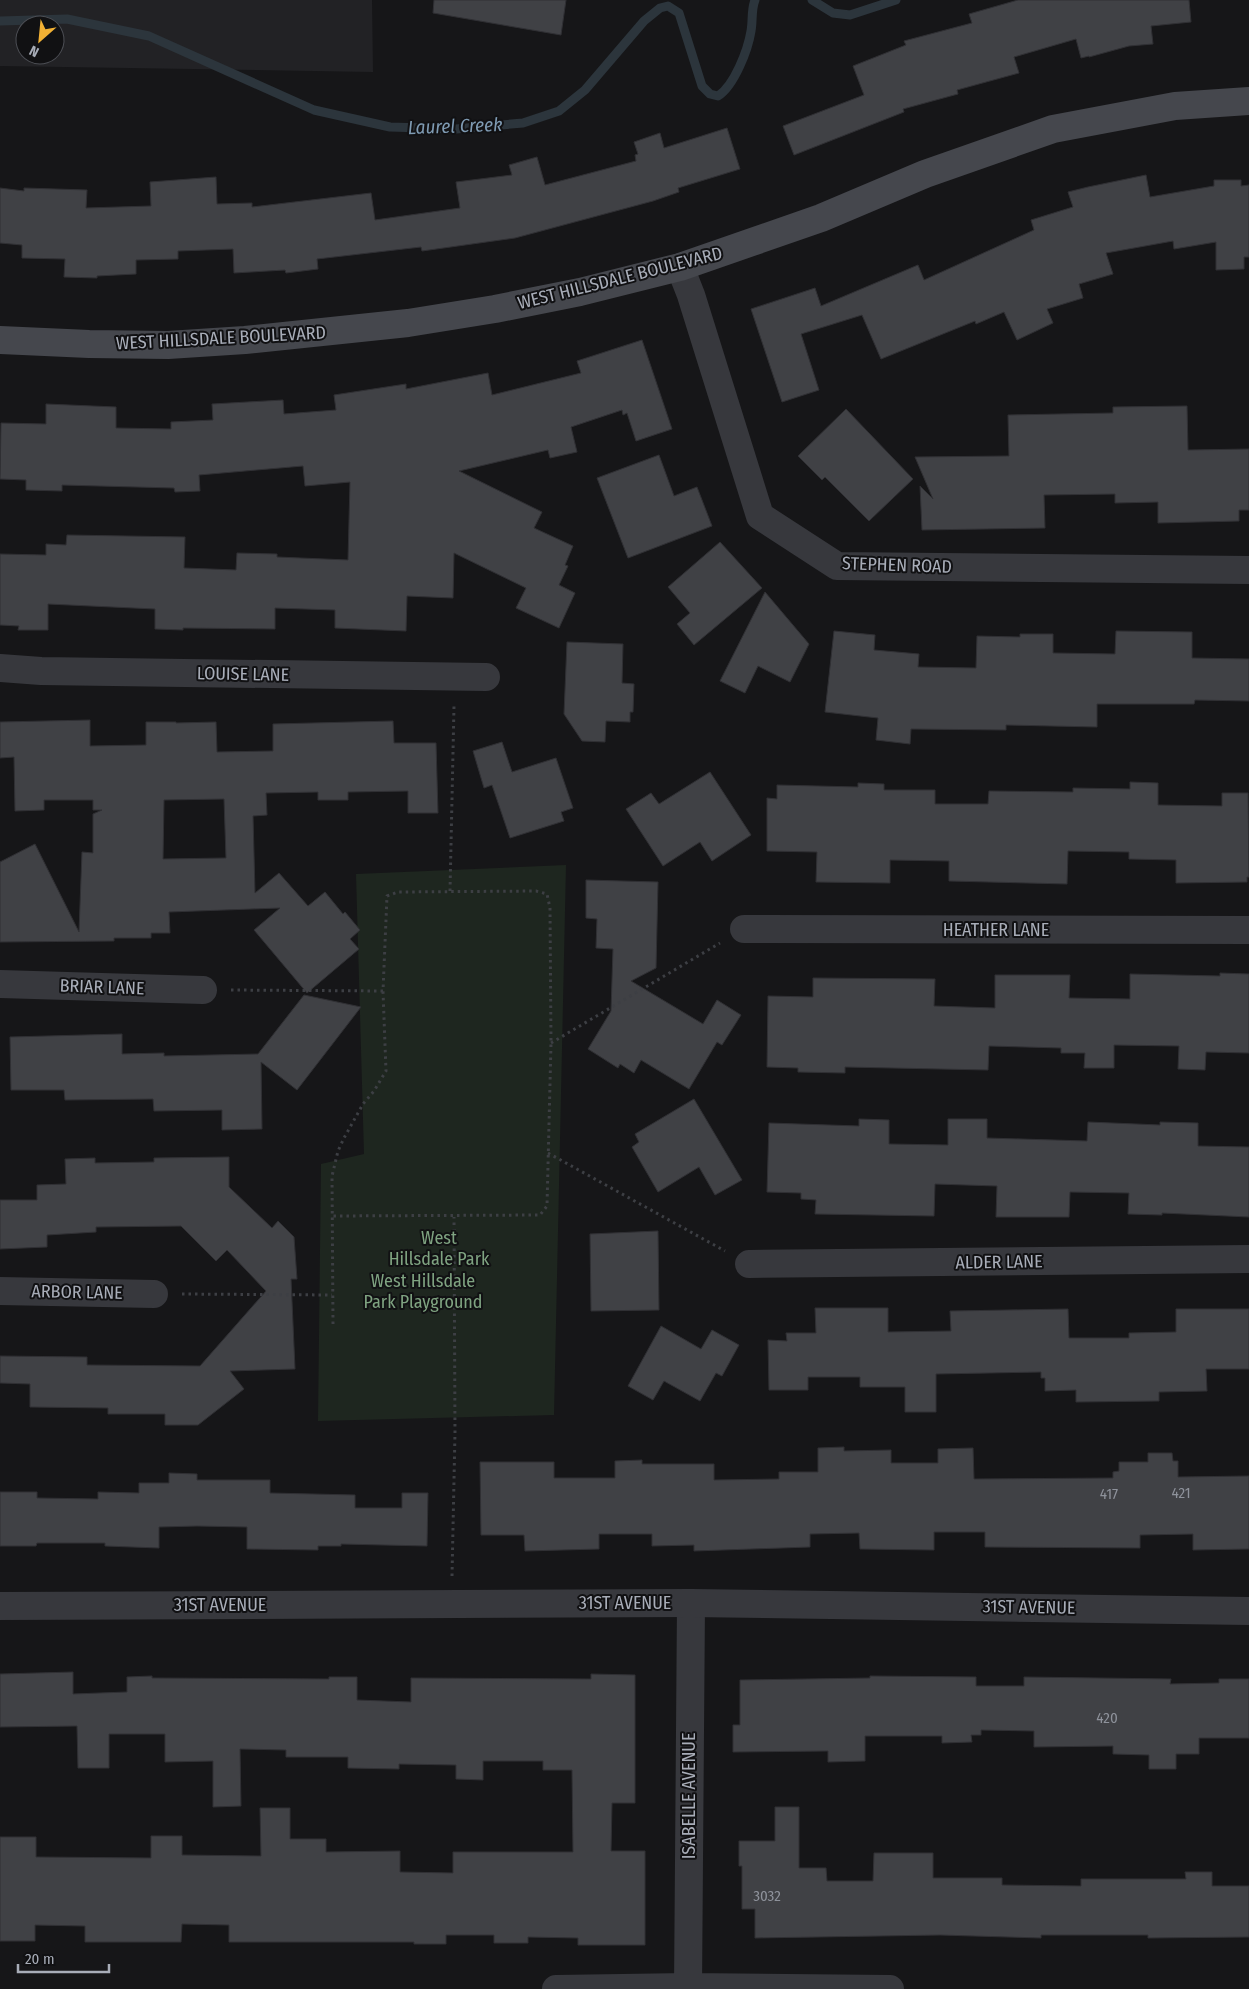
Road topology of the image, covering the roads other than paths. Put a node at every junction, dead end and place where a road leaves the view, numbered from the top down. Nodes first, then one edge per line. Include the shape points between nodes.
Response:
1 (1249, 101) edge
2 (680, 267) junction
3 (0, 340) edge
4 (1249, 570) edge
5 (0, 668) edge
6 (486, 677) dead end
7 (744, 929) road end
8 (1249, 930) edge
9 (0, 984) edge
10 (203, 990) road end
11 (1249, 1259) edge
12 (749, 1264) road end
13 (0, 1291) edge
14 (154, 1294) road end
15 (691, 1603) junction
16 (0, 1606) edge
17 (1249, 1611) edge
18 (688, 1988) edge
19 (556, 1989) edge
20 (890, 1989) edge

1 - 2 main road, WEST HILLSDALE BOULEVARD via 1175,106 1053,130 925,174 821,218
2 - 3 main road, WEST HILLSDALE BOULEVARD via 495,309 330,332 168,344
2 - 4 street, STEPHEN ROAD via 760,516 837,566
5 - 6 street, LOUISE LANE
7 - 8 street, HEATHER LANE
9 - 10 street, BRIAR LANE
11 - 12 street, ALDER LANE
13 - 14 street, ARBOR LANE
15 - 16 street, 31ST AVENUE
15 - 17 street, 31ST AVENUE
15 - 18 street, ISABELLE AVENUE
18 - 19 street
18 - 20 street

